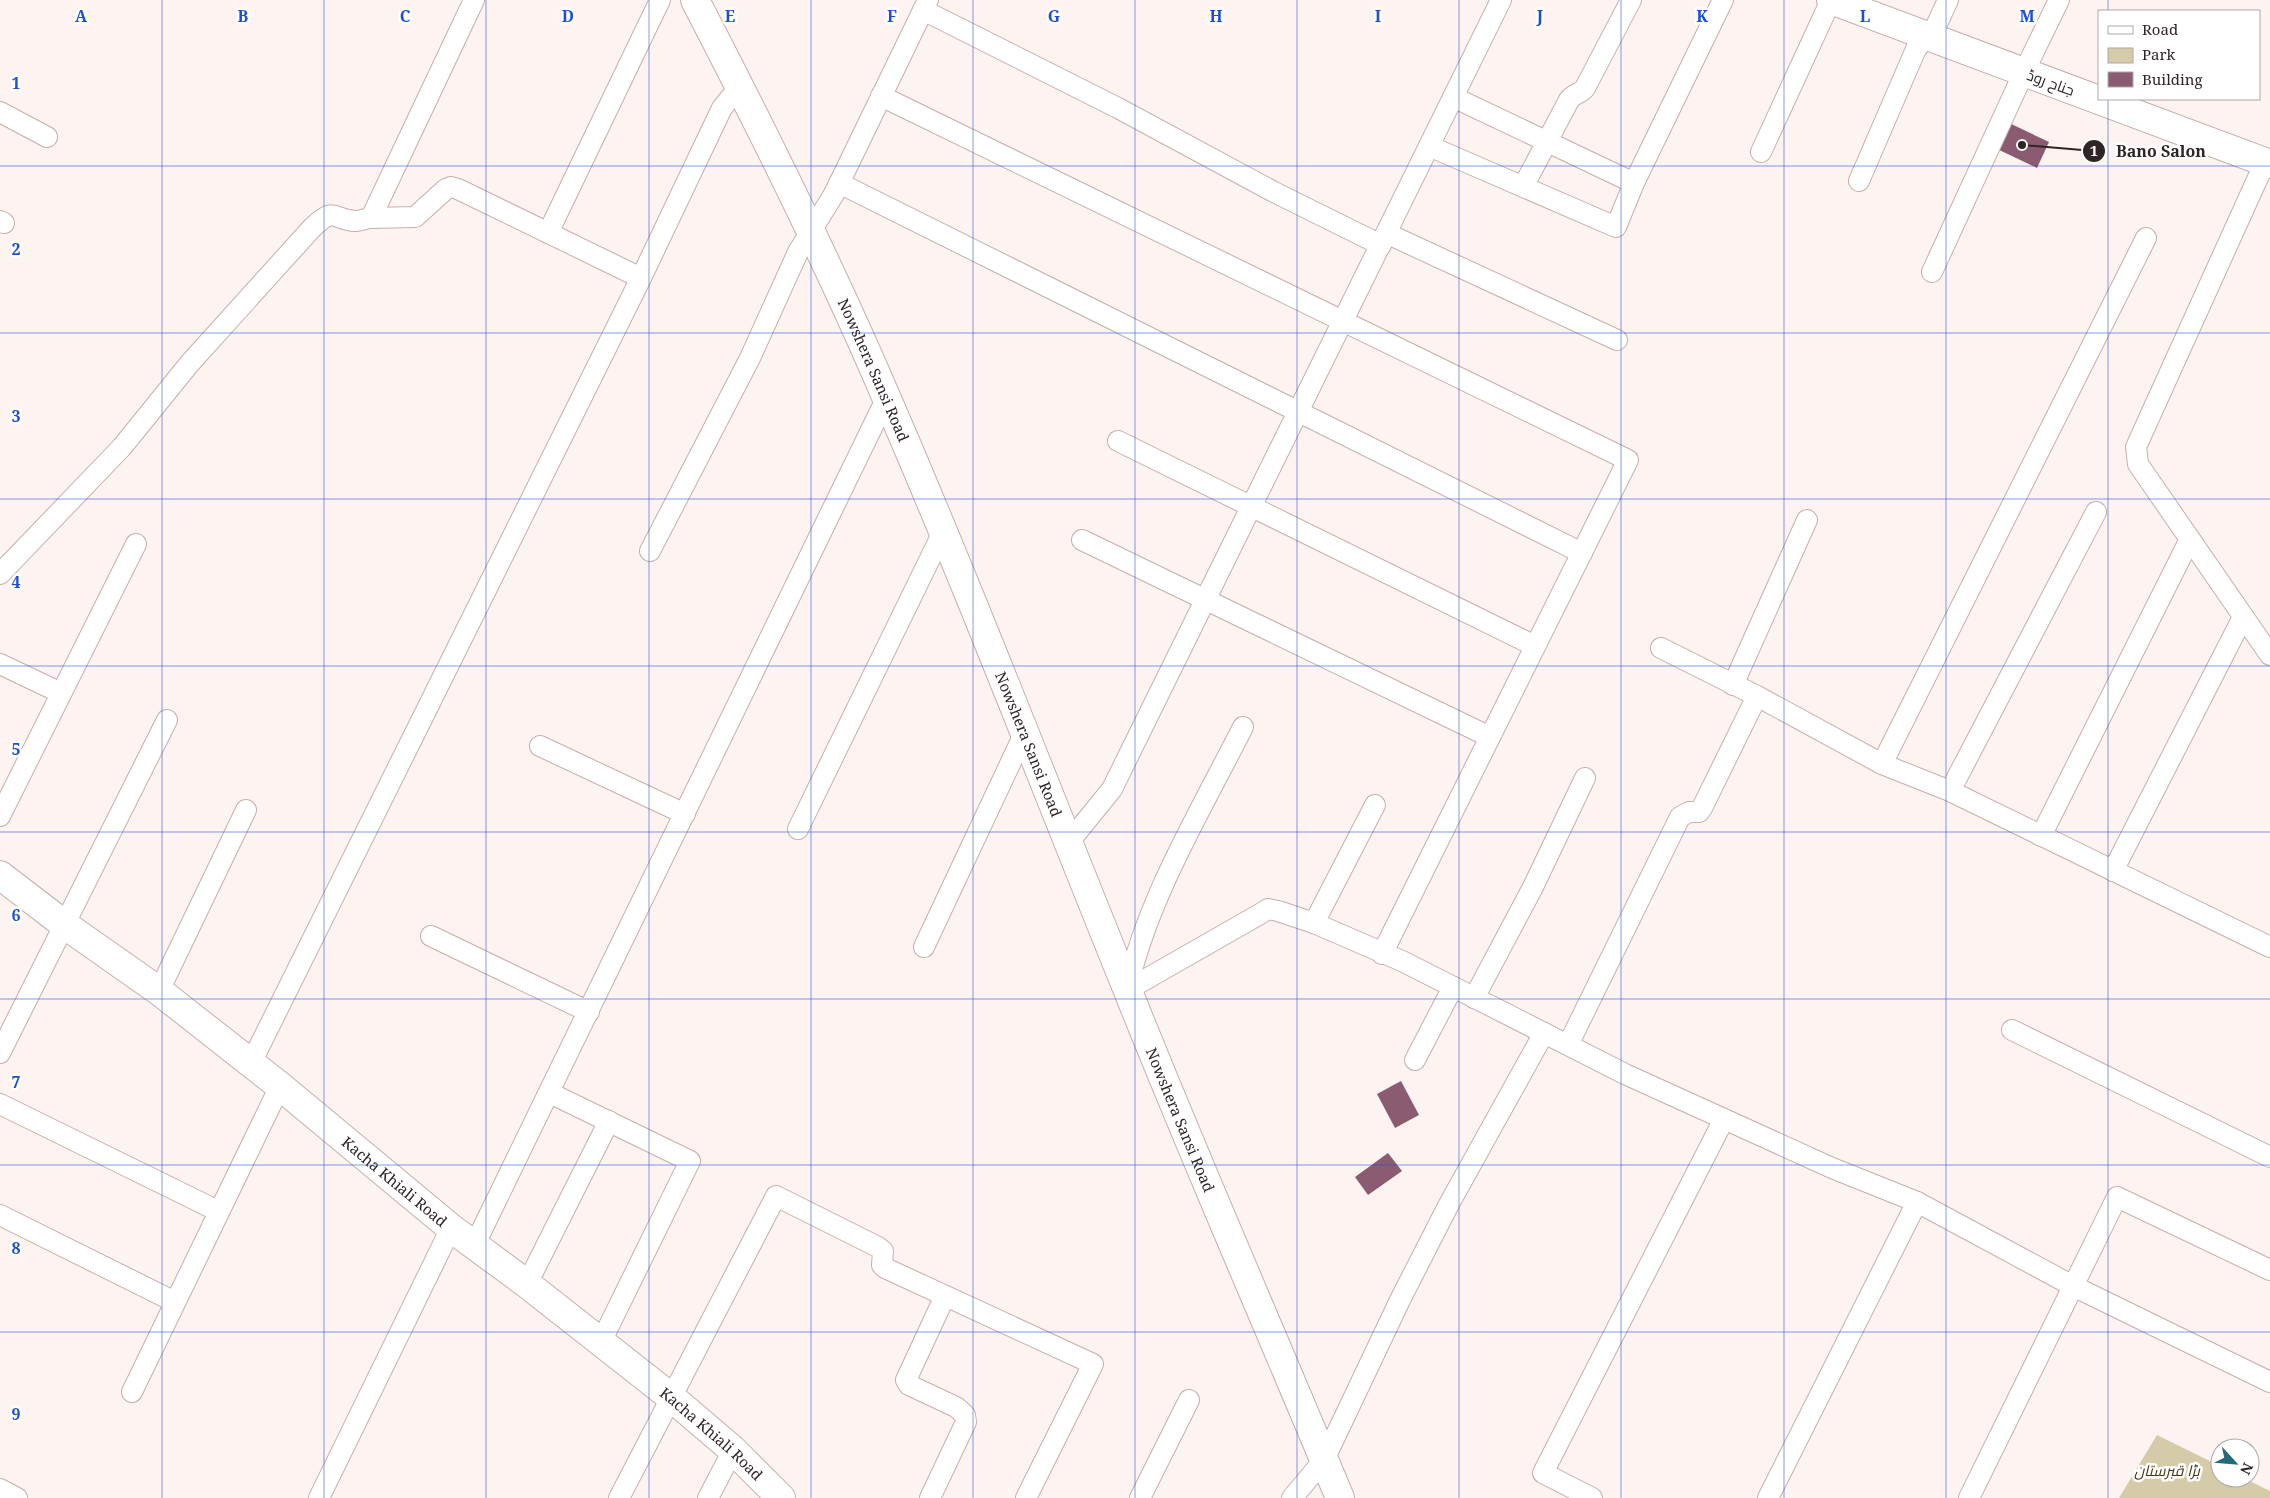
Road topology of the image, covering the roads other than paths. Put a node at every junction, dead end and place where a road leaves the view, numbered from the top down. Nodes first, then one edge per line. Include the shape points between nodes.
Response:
1 (474, 0) edge
2 (660, 0) edge
3 (695, 0) edge
4 (1501, 0) edge
5 (1631, 0) edge
6 (1723, 0) edge
7 (1831, 0) edge
8 (1948, 0) edge
9 (2059, 0) edge
10 (926, 5) edge
11 (1861, 5) edge
12 (1931, 37) junction
13 (2024, 72) junction
14 (741, 89) junction
15 (881, 96) junction
16 (1453, 97) junction
17 (2098, 100) edge
18 (2099, 100) edge
19 (0, 112) edge
20 (47, 137) dead end
21 (1549, 142) junction
22 (1430, 146) junction
23 (1761, 152) dead end
24 (2268, 163) edge
25 (1859, 181) dead end
26 (839, 183) junction
27 (1634, 183) junction
28 (1524, 185) junction
29 (371, 218) junction
30 (811, 231) junction
31 (548, 233) junction
32 (2146, 238) dead end
33 (1384, 239) junction
34 (1932, 272) dead end
35 (641, 278) junction
36 (1343, 321) junction
37 (1617, 340) dead end
38 (887, 397) junction
39 (1298, 412) junction
40 (1118, 440) dead end
41 (1252, 506) junction
42 (2096, 512) dead end
43 (1807, 520) dead end
44 (942, 532) junction
45 (2190, 539) junction
46 (1082, 540) dead end
47 (136, 544) dead end
48 (650, 550) dead end
49 (1582, 553) junction
50 (0, 574) edge
51 (1206, 600) junction
52 (2244, 617) junction
53 (1535, 646) junction
54 (1661, 648) dead end
55 (2270, 655) edge
56 (0, 664) edge
57 (1733, 685) junction
58 (61, 693) junction
59 (1757, 696) junction
60 (167, 720) dead end
61 (1243, 727) dead end
62 (1025, 732) junction
63 (1490, 737) junction
64 (540, 746) dead end
65 (1882, 764) junction
66 (1585, 778) dead end
67 (1950, 791) junction
68 (1375, 806) dead end
69 (246, 810) dead end
70 (685, 814) junction
71 (0, 816) edge
72 (798, 829) dead end
73 (2041, 836) junction
74 (1069, 842) junction
75 (2113, 870) junction
76 (0, 875) edge
77 (1314, 923) junction
78 (65, 925) junction
79 (431, 936) dead end
80 (2270, 947) edge
81 (924, 948) dead end
82 (1382, 954) junction
83 (1453, 987) junction
84 (1127, 990) junction
85 (159, 991) junction
86 (1474, 998) junction
87 (589, 1012) junction
88 (2012, 1030) dead end
89 (1544, 1033) junction
90 (1568, 1046) junction
91 (0, 1053) edge
92 (1416, 1060) dead end
93 (252, 1063) junction
94 (280, 1086) junction
95 (550, 1093) junction
96 (0, 1104) edge
97 (1724, 1119) junction
98 (609, 1121) junction
99 (2270, 1158) edge
100 (1917, 1202) junction
101 (218, 1211) junction
102 (0, 1215) edge
103 (451, 1228) junction
104 (475, 1244) junction
105 (2270, 1270) edge
106 (527, 1284) junction
107 (2073, 1286) junction
108 (945, 1296) junction
109 (175, 1302) junction
110 (600, 1342) junction
111 (2270, 1382) edge
112 (132, 1392) dead end
113 (672, 1398) junction
114 (1190, 1400) dead end
115 (732, 1450) junction
116 (1324, 1460) junction
117 (0, 1489) edge
118 (17, 1498) edge
119 (319, 1498) edge
120 (619, 1498) edge
121 (708, 1498) edge
122 (781, 1498) edge
123 (930, 1498) edge
124 (1026, 1498) edge
125 (1140, 1498) edge
126 (1292, 1498) edge
127 (1340, 1498) edge
128 (1592, 1498) edge
129 (1768, 1498) edge
130 (1968, 1498) edge

1 - 29 street
2 - 31 street
3 - 14 main road, Nowshera Sansi Road
4 - 16 street
5 - 21 street via 1583,92 1569,100
6 - 27 street
7 - 11 main road, جناح روڈ
7 - 23 street
8 - 12 street
9 - 13 street
10 - 15 street
10 - 33 street via 1274,192
11 - 12 main road, جناح روڈ
12 - 13 main road, جناح روڈ
12 - 25 street via 1916,49
13 - 17 main road, جناح روڈ
13 - 34 street
14 - 30 main road, Nowshera Sansi Road
14 - 35 street via 722,108
15 - 26 street
15 - 36 street
16 - 21 street
16 - 22 street
18 - 24 main road, جناح روڈ
19 - 20 street
21 - 27 street
21 - 28 street
22 - 28 street
22 - 33 street
24 - 45 street via 2136,447 2138,464
26 - 30 street
26 - 39 street
27 - 28 street via 1616,227
29 - 31 street via 415,216 451,187
29 - 50 street via 353,221 332,215 312,228 190,363 122,446
30 - 38 main road, Nowshera Sansi Road
30 - 48 street via 798,252 750,358
31 - 35 street
32 - 65 street
33 - 36 street
33 - 37 street
35 - 93 street
36 - 39 street
36 - 49 street via 1628,460
38 - 44 main road, Nowshera Sansi Road
38 - 70 street
39 - 41 street
39 - 49 street
40 - 41 street
41 - 51 street
41 - 53 street
42 - 67 street
43 - 57 street
44 - 62 main road, Nowshera Sansi Road
44 - 72 street
45 - 52 street
45 - 73 street
46 - 51 street
47 - 58 street
49 - 53 street
51 - 63 street
51 - 74 street via 1112,789
52 - 55 street
52 - 75 street
53 - 63 street
54 - 57 street
56 - 58 street
57 - 59 street
58 - 71 street
59 - 65 street
59 - 90 street via 1702,808 1699,812 1688,812 1680,817
60 - 78 street
61 - 84 street via 1152,912
62 - 74 main road, Nowshera Sansi Road
62 - 81 street
63 - 82 street
64 - 70 street
65 - 67 street
66 - 86 street via 1533,887
67 - 73 street
68 - 77 street
69 - 85 street
70 - 87 street
73 - 75 street
74 - 84 main road, Nowshera Sansi Road
75 - 80 street
76 - 78 main road, Kacha Khiali Road
77 - 82 street
77 - 84 street via 1268,909
78 - 85 main road, Kacha Khiali Road
78 - 91 street
79 - 87 street
82 - 83 street
83 - 86 street
83 - 92 street
84 - 116 main road, Nowshera Sansi Road via 1231,1245
85 - 93 main road, Kacha Khiali Road
86 - 89 street
87 - 95 street
88 - 99 street
89 - 90 street
89 - 116 street via 1404,1291
90 - 97 street
93 - 94 main road, Kacha Khiali Road
94 - 101 street
94 - 103 main road, Kacha Khiali Road
95 - 98 street
95 - 104 street
96 - 101 street
97 - 100 street
97 - 128 street via 1543,1473
98 - 106 street
98 - 110 street via 690,1161
100 - 107 street
100 - 129 street
101 - 109 street
102 - 109 street
103 - 104 main road, Kacha Khiali Road
103 - 119 street
104 - 106 main road, Kacha Khiali Road
105 - 107 street via 2117,1197
106 - 110 main road, Kacha Khiali Road
107 - 111 street
107 - 130 street
108 - 113 street via 885,1268 882,1265 883,1251 878,1246 776,1196
108 - 123 street via 906,1380 909,1385 962,1410 965,1415 966,1422
108 - 124 street via 1093,1364
109 - 112 street
110 - 113 main road, Kacha Khiali Road
113 - 115 main road, Kacha Khiali Road
113 - 120 street
114 - 125 street
115 - 121 street
115 - 122 main road, Kacha Khiali Road
116 - 126 street
116 - 127 main road, Nowshera Sansi Road
117 - 118 street

